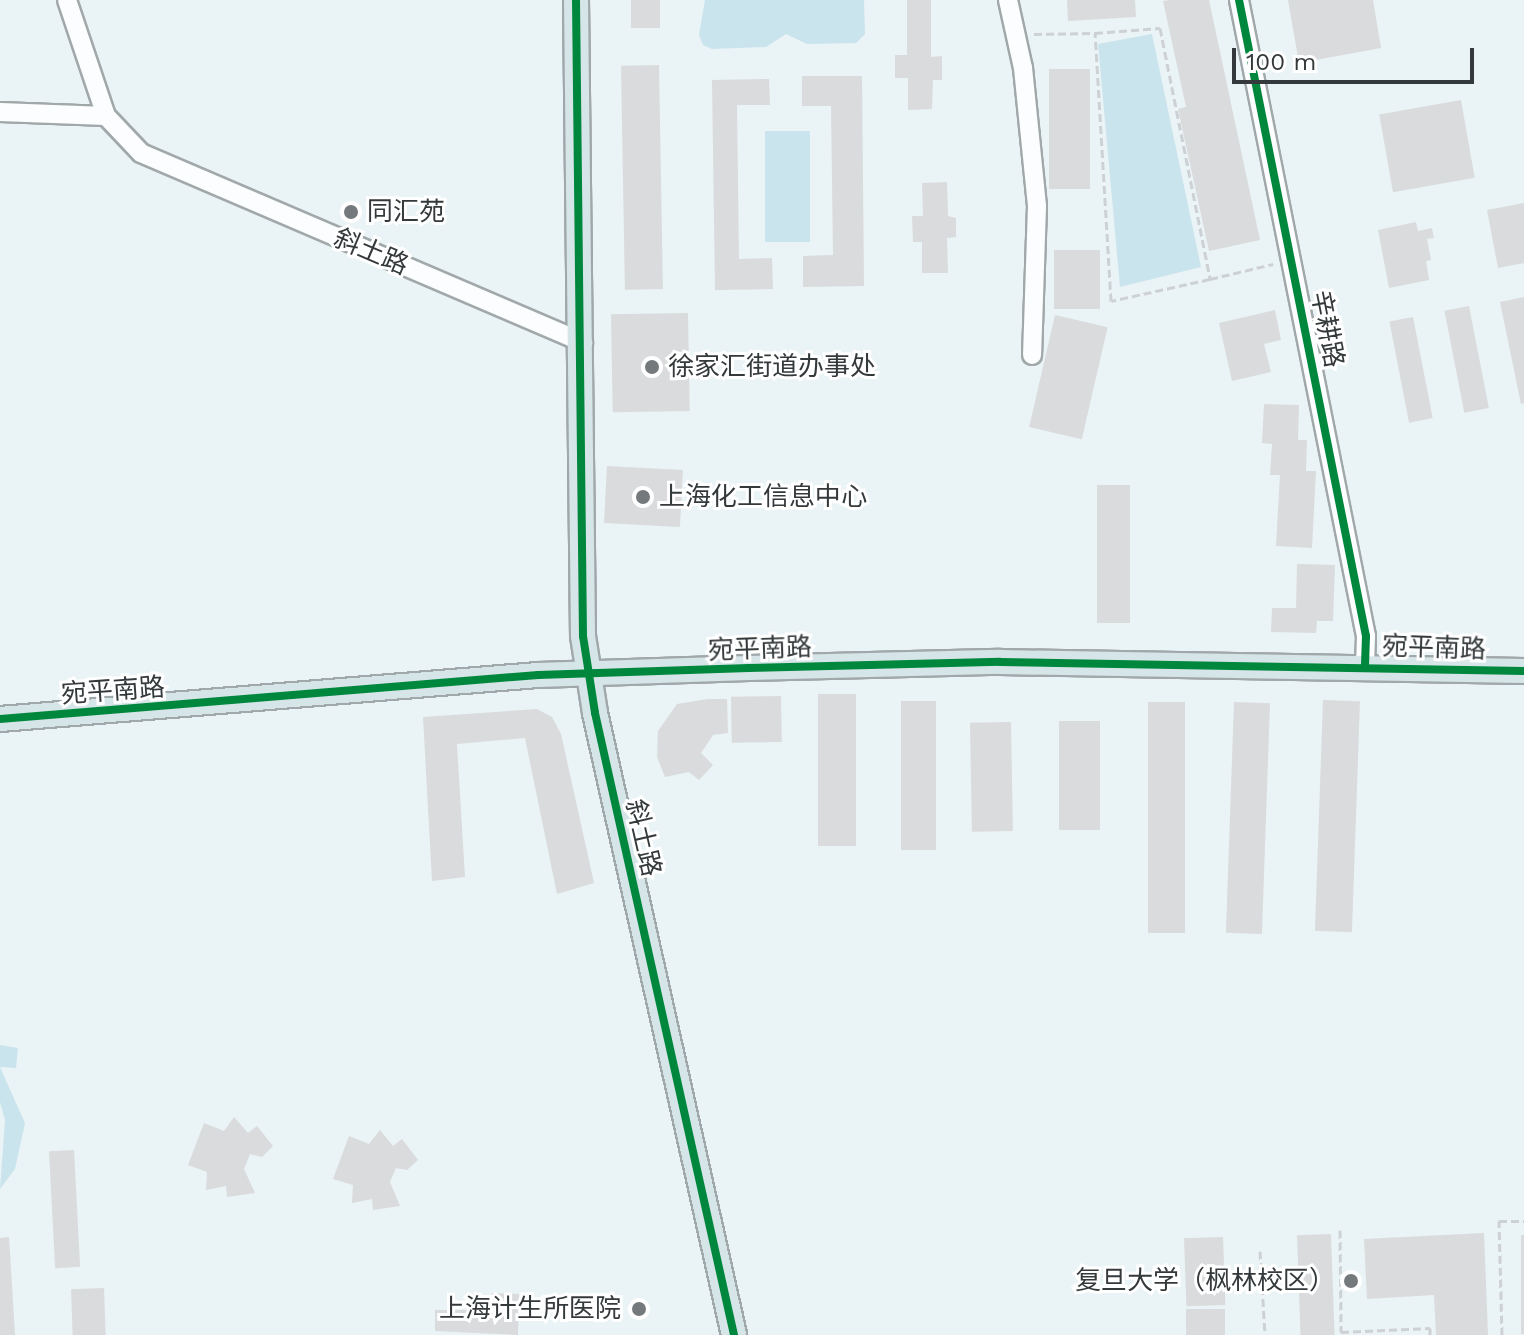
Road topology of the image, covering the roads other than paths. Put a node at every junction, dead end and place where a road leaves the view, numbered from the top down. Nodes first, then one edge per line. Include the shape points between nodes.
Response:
1 (67, 0) edge
2 (576, 0) edge
3 (1008, 0) edge
4 (1239, 0) edge
5 (0, 112) edge
6 (106, 116) junction
7 (583, 342) junction
8 (1032, 355) dead end
9 (1365, 666) junction
10 (1524, 671) edge
11 (588, 673) junction
12 (0, 719) edge
13 (734, 1335) edge

1 - 6 street, 斜土路
2 - 7 main road
3 - 8 street via 1023,68 1037,206
4 - 9 street, 辛耕路 via 1366,636
5 - 6 street
6 - 7 street, 斜土路 via 141,153
7 - 11 main road, 斜土路 via 583,636
9 - 10 main road, 宛平南路
9 - 11 main road, 宛平南路 via 1000,662
11 - 12 main road, 宛平南路
11 - 13 main road, 斜土路

